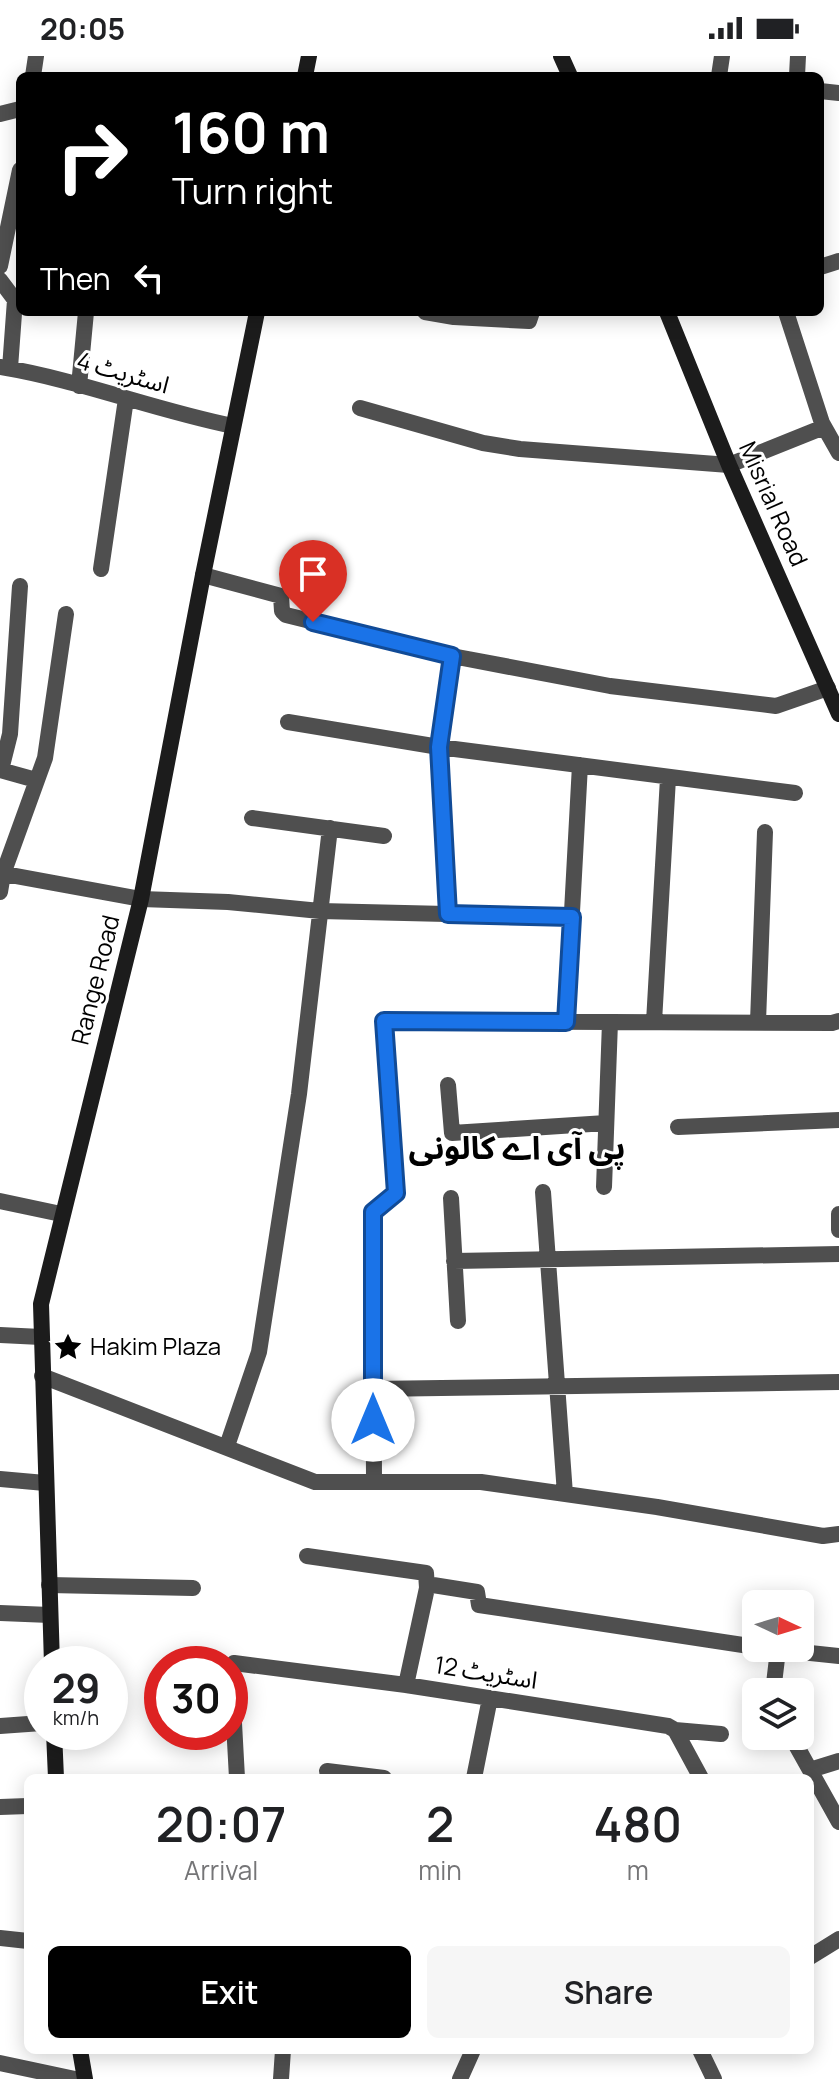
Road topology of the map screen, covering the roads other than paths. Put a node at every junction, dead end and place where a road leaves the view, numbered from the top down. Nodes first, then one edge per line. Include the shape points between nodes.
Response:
1 (16, 189) edge
2 (0, 266) edge
3 (0, 280) edge
4 (86, 316) edge
5 (256, 316) edge
6 (448, 316) edge
7 (531, 316) edge
8 (669, 316) edge
9 (787, 316) edge
10 (5, 368) edge
11 (79, 386) junction
12 (126, 399) junction
13 (360, 408) dead end
14 (822, 423) junction
15 (233, 426) junction
16 (839, 453) edge
17 (729, 465) junction
18 (101, 569) dead end
19 (203, 575) junction
20 (20, 586) dead end
21 (66, 614) dead end
22 (452, 656) junction
23 (828, 688) junction
24 (839, 714) edge
25 (288, 722) dead end
26 (439, 747) junction
27 (580, 765) junction
28 (0, 770) edge
29 (668, 778) junction
30 (36, 780) junction
31 (795, 793) dead end
32 (252, 818) dead end
33 (330, 828) junction
34 (765, 832) dead end
35 (384, 836) dead end
36 (2, 873) edge
37 (0, 892) edge
38 (141, 899) junction
39 (320, 911) junction
40 (448, 914) junction
41 (572, 917) junction
42 (839, 1021) edge
43 (566, 1022) junction
44 (610, 1022) junction
45 (654, 1022) junction
46 (758, 1022) junction
47 (448, 1085) dead end
48 (839, 1120) edge
49 (606, 1123) junction
50 (678, 1127) dead end
51 (604, 1187) dead end
52 (543, 1192) dead end
53 (451, 1198) dead end
54 (0, 1201) edge
55 (61, 1214) junction
56 (839, 1214) edge
57 (839, 1230) edge
58 (839, 1254) edge
59 (548, 1259) junction
60 (454, 1261) junction
61 (458, 1321) dead end
62 (0, 1335) edge
63 (41, 1337) junction
64 (42, 1376) junction
65 (839, 1382) edge
66 (558, 1385) junction
67 (373, 1389) junction
68 (227, 1446) junction
69 (0, 1479) edge
70 (374, 1482) junction
71 (45, 1483) junction
72 (565, 1494) junction
73 (839, 1534) edge
74 (307, 1556) dead end
75 (49, 1585) junction
76 (193, 1588) dead end
77 (427, 1588) junction
78 (0, 1613) edge
79 (50, 1615) junction
80 (742, 1645) edge
81 (51, 1646) edge
82 (814, 1653) edge
83 (839, 1656) edge
84 (406, 1685) junction
85 (490, 1698) junction
86 (24, 1724) edge
87 (0, 1726) edge
88 (675, 1730) junction
89 (721, 1734) dead end
90 (55, 1750) edge
91 (799, 1750) edge
92 (839, 1761) edge
93 (810, 1770) junction
94 (327, 1771) dead end
95 (56, 1774) edge
96 (237, 1774) edge
97 (346, 1774) edge
98 (475, 1774) edge
99 (699, 1774) edge
100 (812, 1774) edge
101 (814, 1777) edge
102 (24, 1806) edge
103 (0, 1807) edge
104 (839, 1822) edge
105 (0, 1938) edge
106 (839, 1939) edge
107 (24, 1941) edge
108 (814, 1955) edge
109 (81, 2054) edge
110 (283, 2054) edge
111 (471, 2054) edge
112 (702, 2054) edge
113 (0, 2063) edge
114 (75, 2079) edge
115 (85, 2079) edge
116 (281, 2079) edge
117 (460, 2079) edge
118 (714, 2079) edge

1 - 2 street
3 - 10 street via 15,300
4 - 11 street
5 - 15 main road, Range Road
6 - 7 street via 529,321
8 - 17 main road, Misrial Road
9 - 14 street
10 - 11 street, اسٹریٹ 4
11 - 12 street, اسٹریٹ 4
12 - 15 street, اسٹریٹ 4
12 - 18 street
13 - 17 street via 520,449
14 - 16 street
14 - 17 street via 819,429
15 - 19 main road, Range Road
17 - 23 main road, Misrial Road
19 - 22 street via 279,595 286,615
19 - 38 main road, Range Road
20 - 28 street via 10,734
21 - 30 street via 45,758
22 - 23 street via 610,686 776,706
22 - 26 street
23 - 24 main road, Misrial Road
25 - 26 street
26 - 27 street
26 - 40 street
27 - 29 street
27 - 41 street
28 - 30 street
29 - 31 street
29 - 45 street
30 - 36 street
32 - 33 street
33 - 35 street
33 - 39 street
34 - 46 street
36 - 37 street
36 - 38 street
38 - 39 street
38 - 55 main road, Range Road
39 - 40 street
39 - 68 street via 299,1094 259,1352
40 - 41 street
41 - 43 street
42 - 46 street
43 - 44 street
43 - 67 street via 384,1021 396,1193 373,1212
44 - 45 street
44 - 49 street
45 - 46 street
47 - 49 street via 452,1133
48 - 50 street
49 - 51 street
52 - 59 street
53 - 60 street
54 - 55 street
55 - 63 main road, Range Road via 41,1304
56 - 57 street
58 - 59 street
59 - 60 street
59 - 66 street
60 - 61 street
62 - 63 street
63 - 64 main road, Range Road
64 - 68 street
64 - 71 main road, Range Road
65 - 66 street
66 - 67 street
66 - 72 street
67 - 70 street
68 - 70 street via 315,1482
69 - 71 street
70 - 72 street via 481,1482
71 - 75 main road, Range Road
72 - 73 street via 823,1536
74 - 77 street via 421,1572 428,1577
75 - 76 street
75 - 79 main road, Range Road
77 - 80 street via 477,1592 479,1605
77 - 84 street
78 - 79 street
79 - 81 main road, Range Road
82 - 83 street
84 - 85 street, اسٹریٹ 12
84 - 96 street, اسٹریٹ 12 via 234,1663
85 - 88 street, اسٹریٹ 12
85 - 98 street
86 - 87 street
88 - 89 street, اسٹریٹ 12
88 - 99 street
90 - 95 main road
91 - 93 street
92 - 93 street
93 - 100 street
94 - 97 street
101 - 104 street
102 - 103 street
105 - 107 street
106 - 108 street
109 - 115 main road
110 - 116 street
111 - 117 street
112 - 118 street
113 - 114 street

